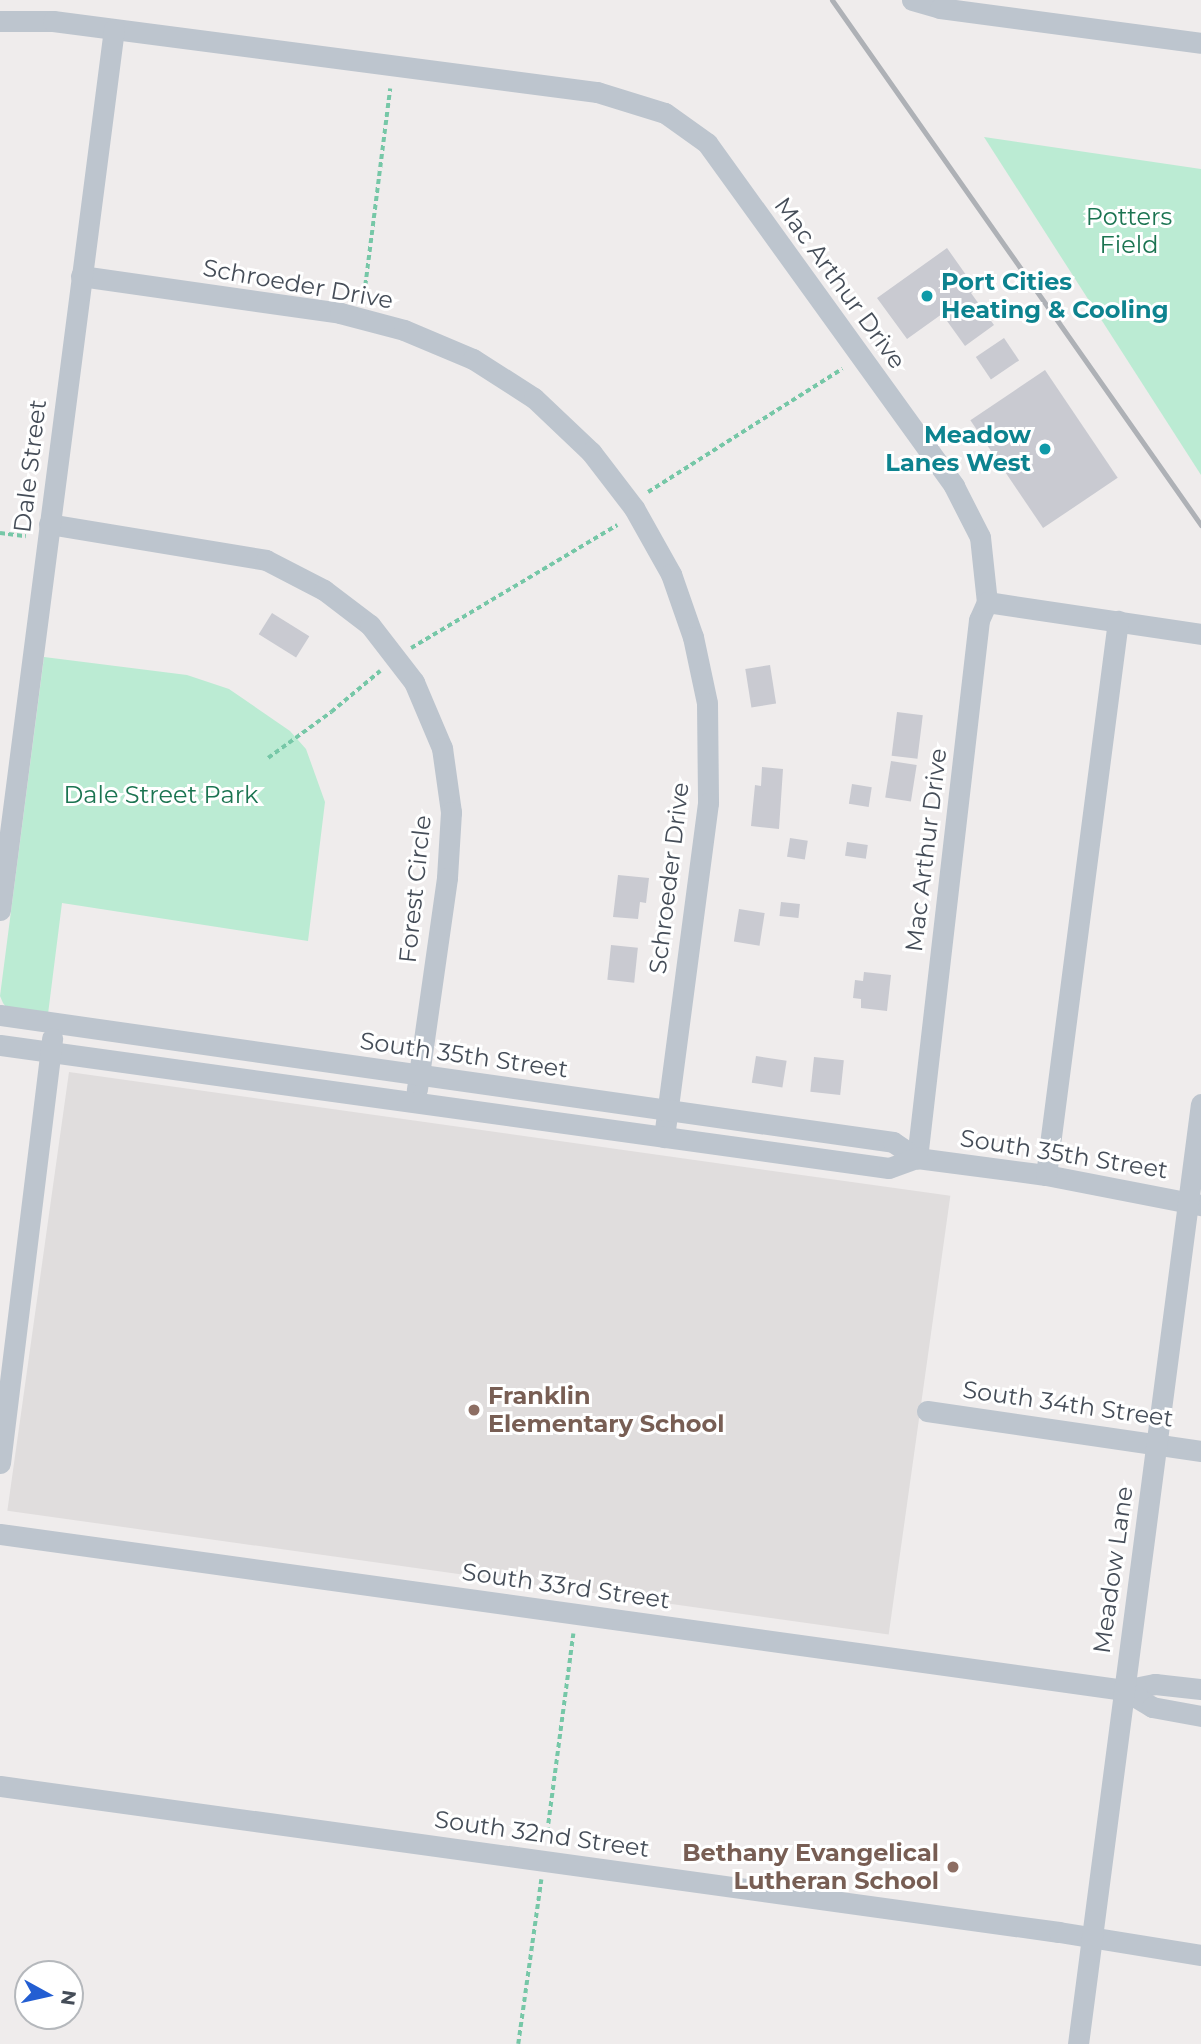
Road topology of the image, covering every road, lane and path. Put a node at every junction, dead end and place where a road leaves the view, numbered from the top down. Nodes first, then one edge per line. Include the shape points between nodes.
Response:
1 (912, 0) edge
2 (0, 22) edge
3 (114, 29) junction
4 (1201, 43) edge
5 (390, 89) dead end
6 (81, 276) junction
7 (364, 294) dead end
8 (842, 369) dead end
9 (648, 492) dead end
10 (49, 524) junction
11 (617, 525) dead end
12 (0, 533) edge
13 (26, 536) dead end
14 (987, 602) junction
15 (1118, 621) junction
16 (1201, 634) edge
17 (396, 657) junction
18 (268, 758) dead end
19 (0, 910) edge
20 (0, 1015) edge
21 (54, 1023) junction
22 (0, 1045) edge
23 (51, 1051) junction
24 (419, 1075) junction
25 (416, 1102) junction
26 (1201, 1104) edge
27 (667, 1110) junction
28 (664, 1136) junction
29 (917, 1158) junction
30 (1046, 1174) junction
31 (1195, 1203) edge
32 (10, 1289) edge
33 (926, 1411) dead end
34 (1157, 1444) junction
35 (1201, 1451) edge
36 (0, 1463) edge
37 (0, 1534) edge
38 (573, 1634) dead end
39 (1201, 1689) edge
40 (1124, 1690) junction
41 (1201, 1716) edge
42 (0, 1786) edge
43 (547, 1832) dead end
44 (541, 1878) dead end
45 (1092, 1937) junction
46 (1201, 1955) edge
47 (518, 2044) edge
48 (1078, 2044) edge

1 - 4 street via 940,8
2 - 3 street, Mac Arthur Drive via 53,21
3 - 6 street, Dale Street
3 - 14 street, Mac Arthur Drive via 597,92 665,113 707,143 954,486 980,537
5 - 7 path
6 - 10 street, Dale Street
6 - 27 street, Schroeder Drive via 340,313 404,330 473,359 534,398 591,452 634,508 671,575 693,636 707,703 708,803
8 - 9 path
10 - 17 street, Forest Circle via 266,560 324,590 370,625
10 - 19 street, Dale Street
11 - 17 path
12 - 13 path
14 - 15 street
14 - 29 street, Mac Arthur Drive via 979,620
15 - 16 street
15 - 30 street
17 - 18 path
17 - 24 street, Forest Circle via 414,682 442,748 451,812 447,878
20 - 21 street, South 35th Street
21 - 23 street
21 - 24 street, South 35th Street
22 - 23 street, South 35th Street
23 - 25 street, South 35th Street
23 - 32 street
24 - 25 street, Forest Circle
24 - 27 street, South 35th Street
25 - 28 street, South 35th Street
26 - 31 street, Meadow Lane
27 - 28 street, Schroeder Drive
27 - 29 street, South 35th Street via 892,1142
28 - 29 street, South 35th Street via 889,1168
29 - 30 street, South 35th Street
30 - 31 street, South 35th Street
31 - 34 street, Meadow Lane
32 - 36 street
33 - 34 street, South 34th Street
34 - 35 street, South 34th Street
34 - 40 street, Meadow Lane
37 - 40 street, South 33rd Street
38 - 43 path
39 - 40 street via 1155,1684
40 - 41 street via 1152,1707
40 - 45 street, Meadow Lane
42 - 45 street, South 32nd Street
44 - 47 path
45 - 46 street, South 32nd Street
45 - 48 street, Meadow Lane

